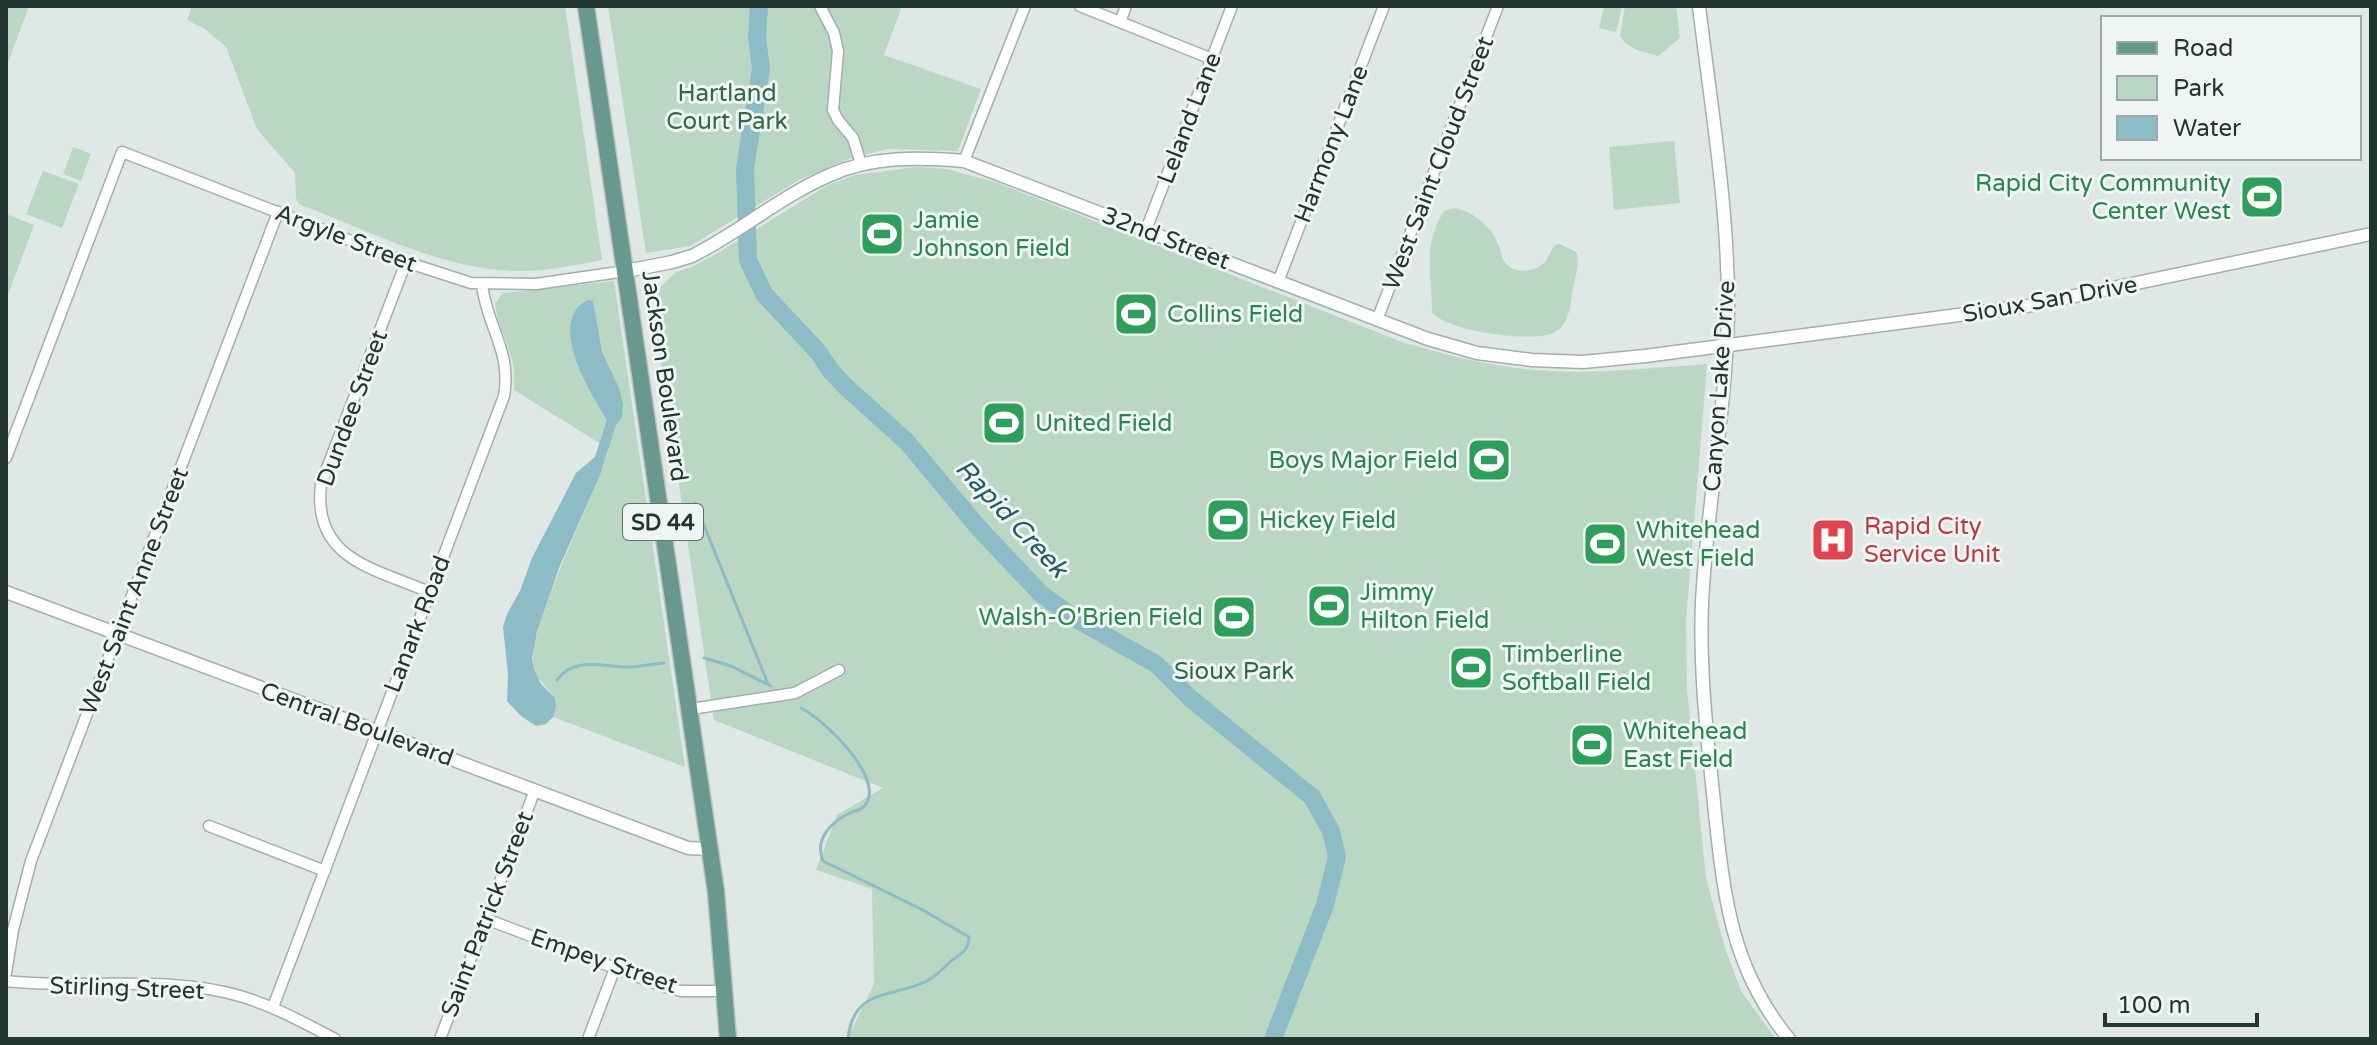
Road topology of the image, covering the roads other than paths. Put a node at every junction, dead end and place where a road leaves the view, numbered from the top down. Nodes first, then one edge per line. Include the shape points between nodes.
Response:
1 (586, 6) edge
2 (820, 6) edge
3 (1025, 6) edge
4 (1080, 6) edge
5 (1126, 6) edge
6 (1232, 6) edge
7 (1384, 6) edge
8 (1498, 6) edge
9 (1699, 6) edge
10 (1120, 22) junction
11 (1212, 59) junction
12 (964, 161) junction
13 (861, 164) junction
14 (278, 212) junction
15 (1146, 230) junction
16 (2371, 234) edge
17 (406, 262) junction
18 (626, 271) junction
19 (1278, 282) junction
20 (482, 285) junction
21 (1377, 320) junction
22 (1726, 346) junction
23 (6, 458) edge
24 (6, 592) edge
25 (429, 592) junction
26 (118, 634) junction
27 (839, 670) dead end
28 (691, 709) junction
29 (376, 732) junction
30 (535, 790) junction
31 (209, 826) dead end
32 (710, 849) junction
33 (325, 871) junction
34 (486, 919) junction
35 (615, 968) junction
36 (6, 973) edge
37 (6, 981) edge
38 (724, 991) junction
39 (273, 1007) junction
40 (335, 1039) edge
41 (440, 1039) edge
42 (588, 1039) edge
43 (728, 1039) edge
44 (1789, 1039) edge

1 - 18 main road, Jackson Boulevard / SD 44
2 - 13 street via 838,51 833,110 853,138
3 - 12 street
4 - 10 street
5 - 10 street
6 - 11 street, Leland Lane
7 - 19 street, Harmony Lane
8 - 21 street, West Saint Cloud Street
9 - 22 street, Canyon Lake Drive via 1723,211
10 - 11 street
11 - 15 street, Leland Lane
12 - 13 street, 32nd Street via 925,158
12 - 15 street, 32nd Street
13 - 18 street, 32nd Street via 830,175 685,259
14 - 17 street, Argyle Street
14 - 23 street, Argyle Street via 122,152
14 - 26 street, West Saint Anne Street
15 - 19 street, 32nd Street
16 - 22 street, Sioux San Drive via 2027,306
17 - 20 street, Argyle Street
17 - 25 street, Dundee Street via 321,484 318,508 336,546 354,561
18 - 20 street, 32nd Street via 536,284
18 - 28 main road, Jackson Boulevard / SD 44
19 - 21 street, 32nd Street
20 - 25 street, Lanark Road via 508,376
21 - 22 street, 32nd Street via 1457,347 1532,360 1583,362
22 - 44 street, Canyon Lake Drive via 1702,601 1704,704 1720,866 1732,930 1758,996
24 - 26 street, Central Boulevard
25 - 29 street, Lanark Road
26 - 29 street, Central Boulevard
26 - 36 street, West Saint Anne Street via 31,861
27 - 28 street via 795,693
28 - 32 main road, Jackson Boulevard / SD 44
29 - 30 street, Central Boulevard
29 - 33 street, Lanark Road
30 - 32 street, Central Boulevard via 688,848
30 - 34 street, Saint Patrick Street
31 - 33 street
32 - 38 main road, Jackson Boulevard / SD 44
33 - 39 street, Lanark Road
34 - 35 street, Empey Street
34 - 41 street, Saint Patrick Street
35 - 38 street, Empey Street via 675,989
35 - 42 street
37 - 39 street, Stirling Street via 186,987
38 - 43 main road, Jackson Boulevard / SD 44
39 - 40 street, Stirling Street

